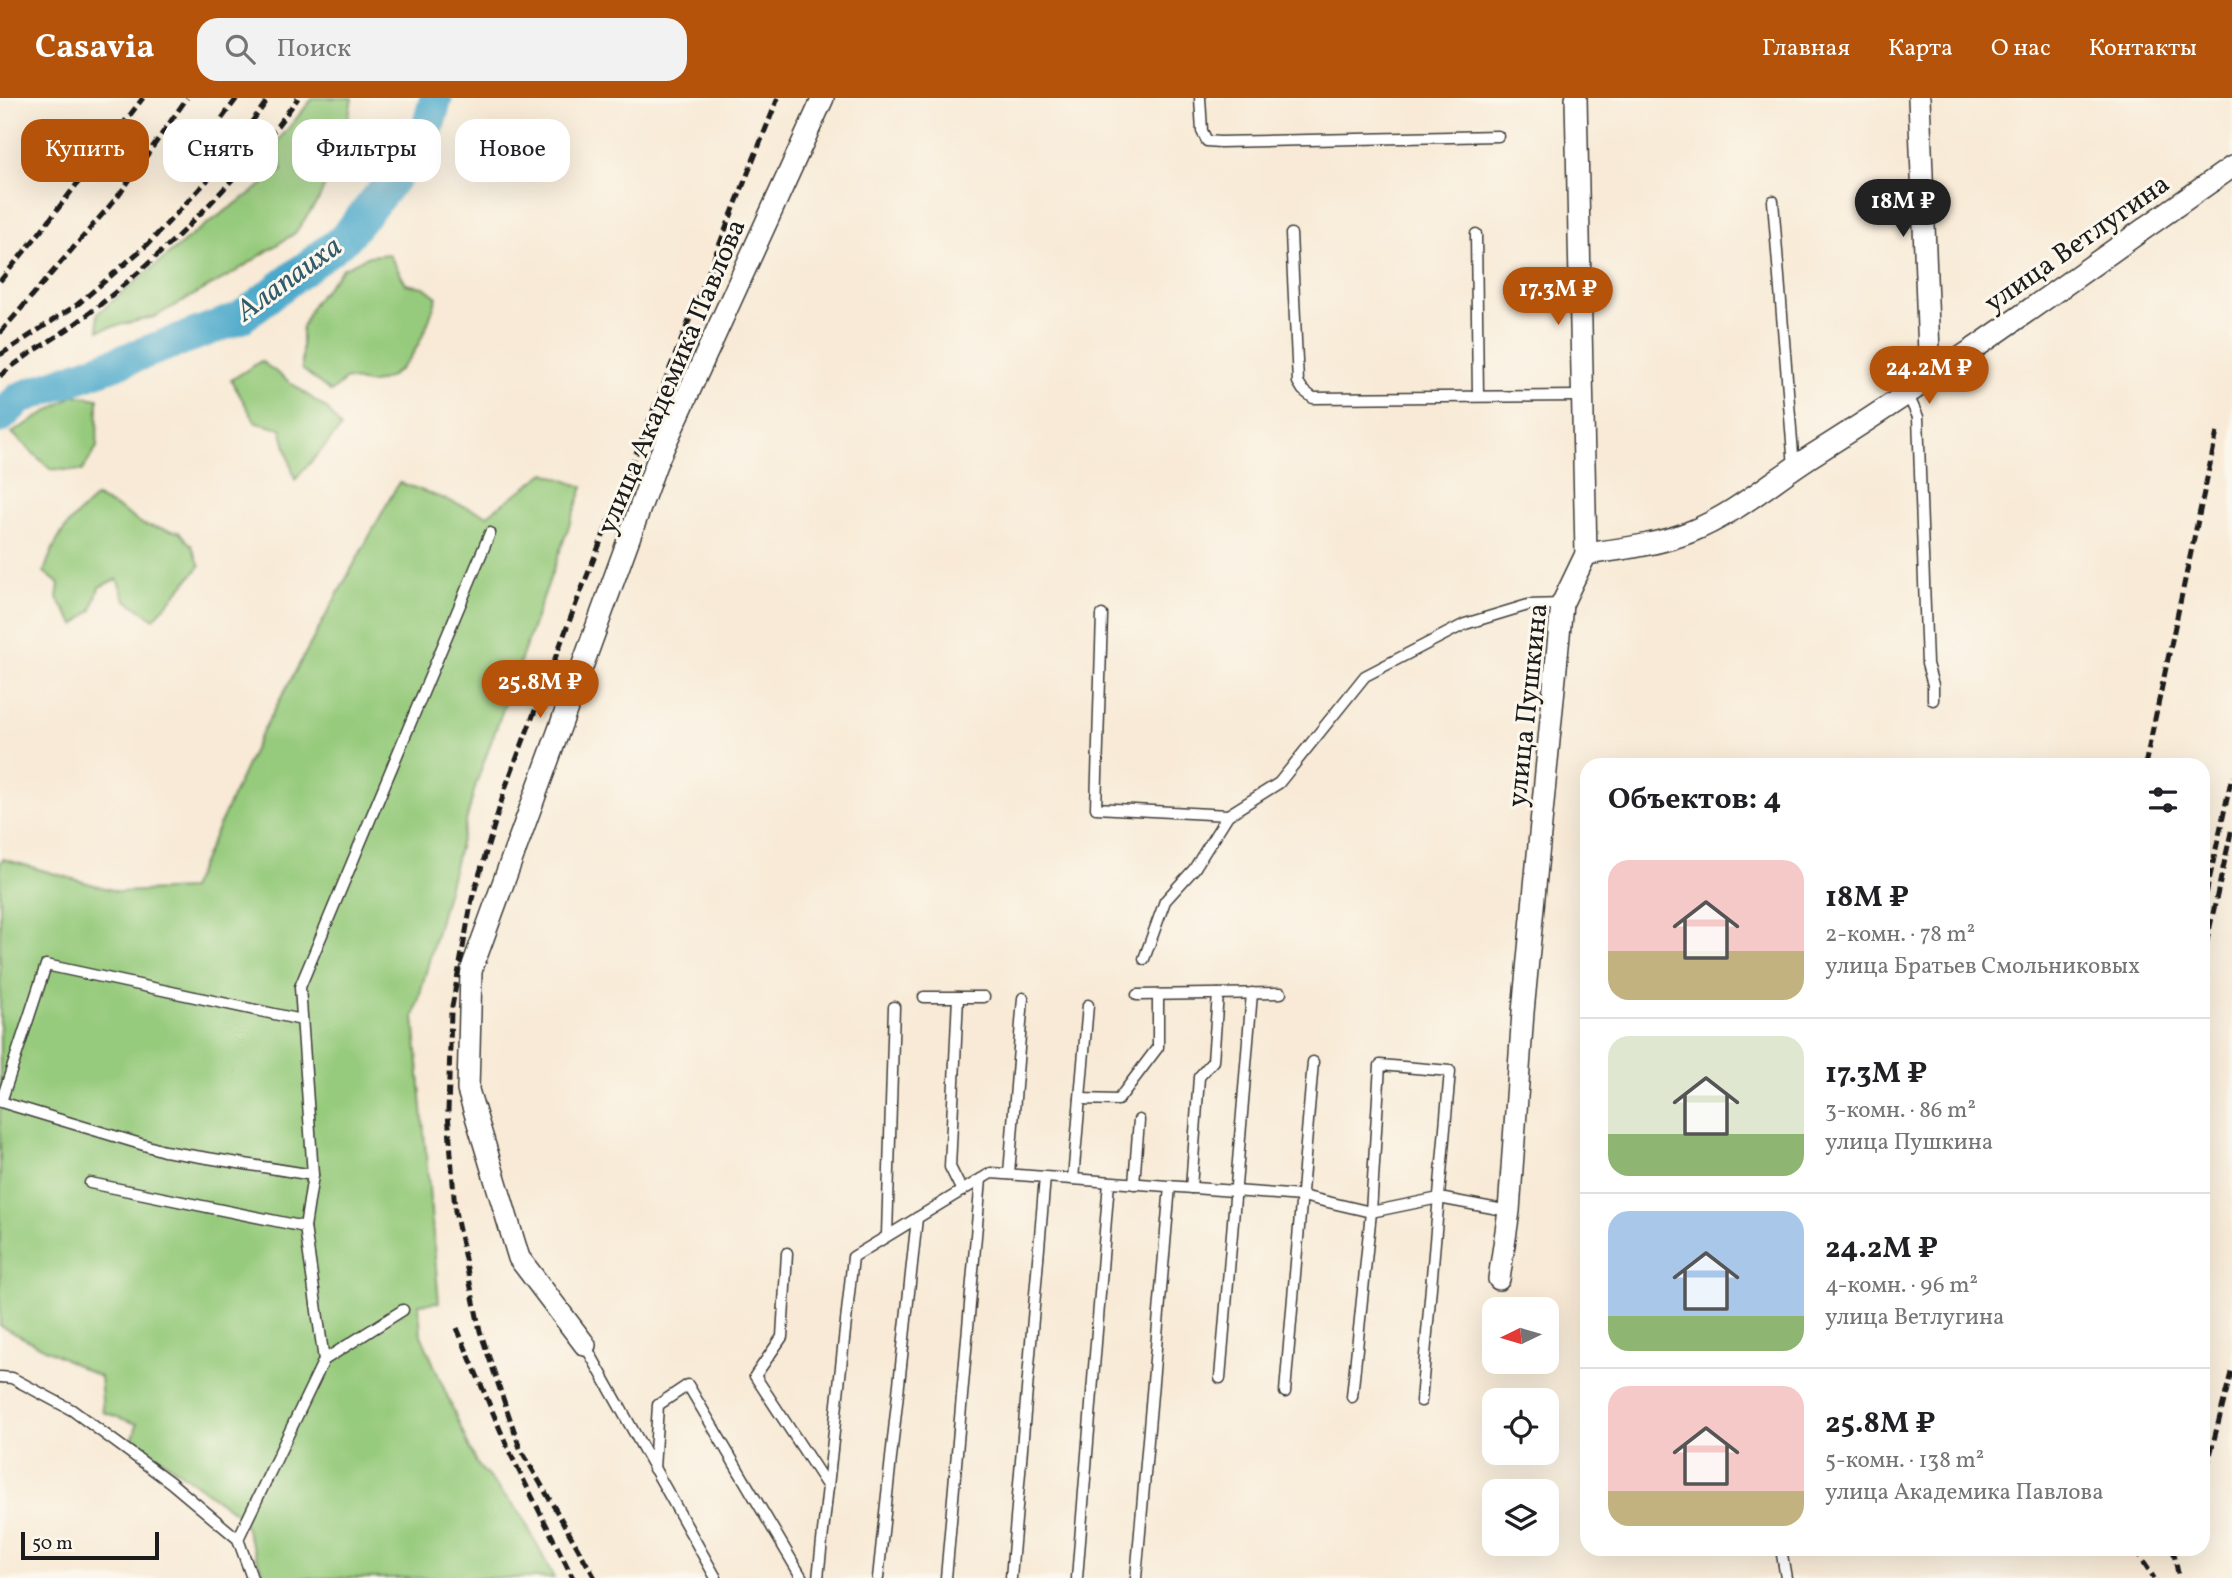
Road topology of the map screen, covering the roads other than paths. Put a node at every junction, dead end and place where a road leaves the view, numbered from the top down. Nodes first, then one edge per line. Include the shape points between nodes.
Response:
1 (823, 98) edge
2 (1200, 98) edge
3 (1576, 98) edge
4 (1919, 98) edge
5 (1498, 136) dead end
6 (2232, 167) edge
7 (1773, 201) dead end
8 (1291, 234) dead end
9 (1476, 234) dead end
10 (1930, 379) junction
11 (1908, 395) junction
12 (1478, 396) junction
13 (1581, 396) junction
14 (1794, 467) junction
15 (490, 533) dead end
16 (1586, 554) junction
17 (1562, 604) junction
18 (1102, 615) dead end
19 (1933, 700) dead end
20 (1227, 815) junction
21 (1144, 959) dead end
22 (1252, 993) junction
23 (1280, 993) dead end
24 (1218, 994) junction
25 (1137, 995) dead end
26 (1158, 995) junction
27 (924, 997) dead end
28 (958, 997) junction
29 (984, 997) dead end
30 (1023, 998) dead end
31 (1088, 1005) dead end
32 (894, 1007) dead end
33 (303, 1020) junction
34 (1313, 1062) dead end
35 (1080, 1099) junction
36 (1139, 1121) dead end
37 (1009, 1174) junction
38 (313, 1175) junction
39 (1045, 1177) junction
40 (981, 1179) junction
41 (1073, 1179) junction
42 (1109, 1182) junction
43 (90, 1184) dead end
44 (1135, 1184) junction
45 (1170, 1186) junction
46 (1191, 1188) junction
47 (962, 1191) junction
48 (1236, 1191) junction
49 (1302, 1196) junction
50 (1439, 1198) junction
51 (1509, 1211) junction
52 (1371, 1212) junction
53 (917, 1218) junction
54 (305, 1227) junction
55 (887, 1236) junction
56 (787, 1253) dead end
57 (1499, 1279) dead end
58 (403, 1310) dead end
59 (585, 1345) joint
60 (324, 1360) junction
61 (0, 1377) edge
62 (1220, 1378) dead end
63 (1285, 1392) dead end
64 (1352, 1396) dead end
65 (1421, 1401) dead end
66 (654, 1469) junction
67 (828, 1487) junction
68 (238, 1539) junction
69 (1782, 1556) edge
70 (252, 1578) edge
71 (716, 1578) edge
72 (802, 1578) edge
73 (818, 1578) edge
74 (878, 1578) edge
75 (946, 1578) edge
76 (1011, 1578) edge
77 (1077, 1578) edge
78 (1136, 1578) edge
79 (1786, 1578) edge

1 - 59 street, улица Академика Павлова via 656,464 471,971 468,1090 519,1258
2 - 5 lane via 1207,141
3 - 13 street, улица Пушкина
4 - 10 street
6 - 10 street, улица Ветлугина
7 - 14 lane
8 - 12 lane via 1298,382 1303,390 1313,398
9 - 12 lane
10 - 11 street, улица Ветлугина
11 - 14 street, улица Ветлугина
11 - 19 lane via 1917,417 1927,664
12 - 13 lane
13 - 16 street, улица Пушкина
14 - 16 street, улица Ветлугина via 1731,512 1690,532
15 - 33 lane via 300,988
16 - 17 street, улица Пушкина
17 - 20 lane via 1528,605 1465,624 1365,676 1279,783
17 - 51 street, улица Пушкина
18 - 20 lane via 1096,808
20 - 21 lane via 1194,869 1165,901
22 - 23 lane
22 - 24 lane
22 - 48 lane
24 - 26 lane
24 - 46 lane via 1213,1061 1199,1077
25 - 26 lane
26 - 35 lane via 1158,1047 1118,1100
27 - 28 lane
28 - 29 lane
28 - 47 lane via 950,1167
30 - 37 lane
31 - 35 lane
32 - 55 lane
33 - 38 lane
33 - 38 lane via 47,965 1,1102 164,1151
34 - 49 lane
35 - 41 lane
36 - 44 lane
37 - 39 lane
37 - 40 lane via 991,1173
38 - 54 lane
39 - 41 lane
39 - 76 lane
40 - 47 lane
40 - 75 lane
41 - 42 lane
42 - 44 lane
42 - 77 lane
43 - 54 lane
44 - 45 lane
45 - 46 lane
45 - 78 lane
46 - 48 lane
47 - 53 lane
48 - 49 lane
48 - 62 lane
49 - 52 lane
49 - 63 lane
50 - 51 lane
50 - 52 lane
50 - 52 lane via 1450,1070 1380,1065
50 - 65 lane
51 - 57 street, улица Пушкина
52 - 64 lane
53 - 55 lane
53 - 74 lane
54 - 60 lane
55 - 67 lane via 853,1257
56 - 67 lane via 782,1337 755,1376
58 - 60 lane
59 - 66 lane
60 - 68 lane
61 - 68 lane via 12,1378 72,1410
66 - 71 lane
66 - 72 lane via 658,1405 688,1385
67 - 73 lane
68 - 70 lane
69 - 79 lane

